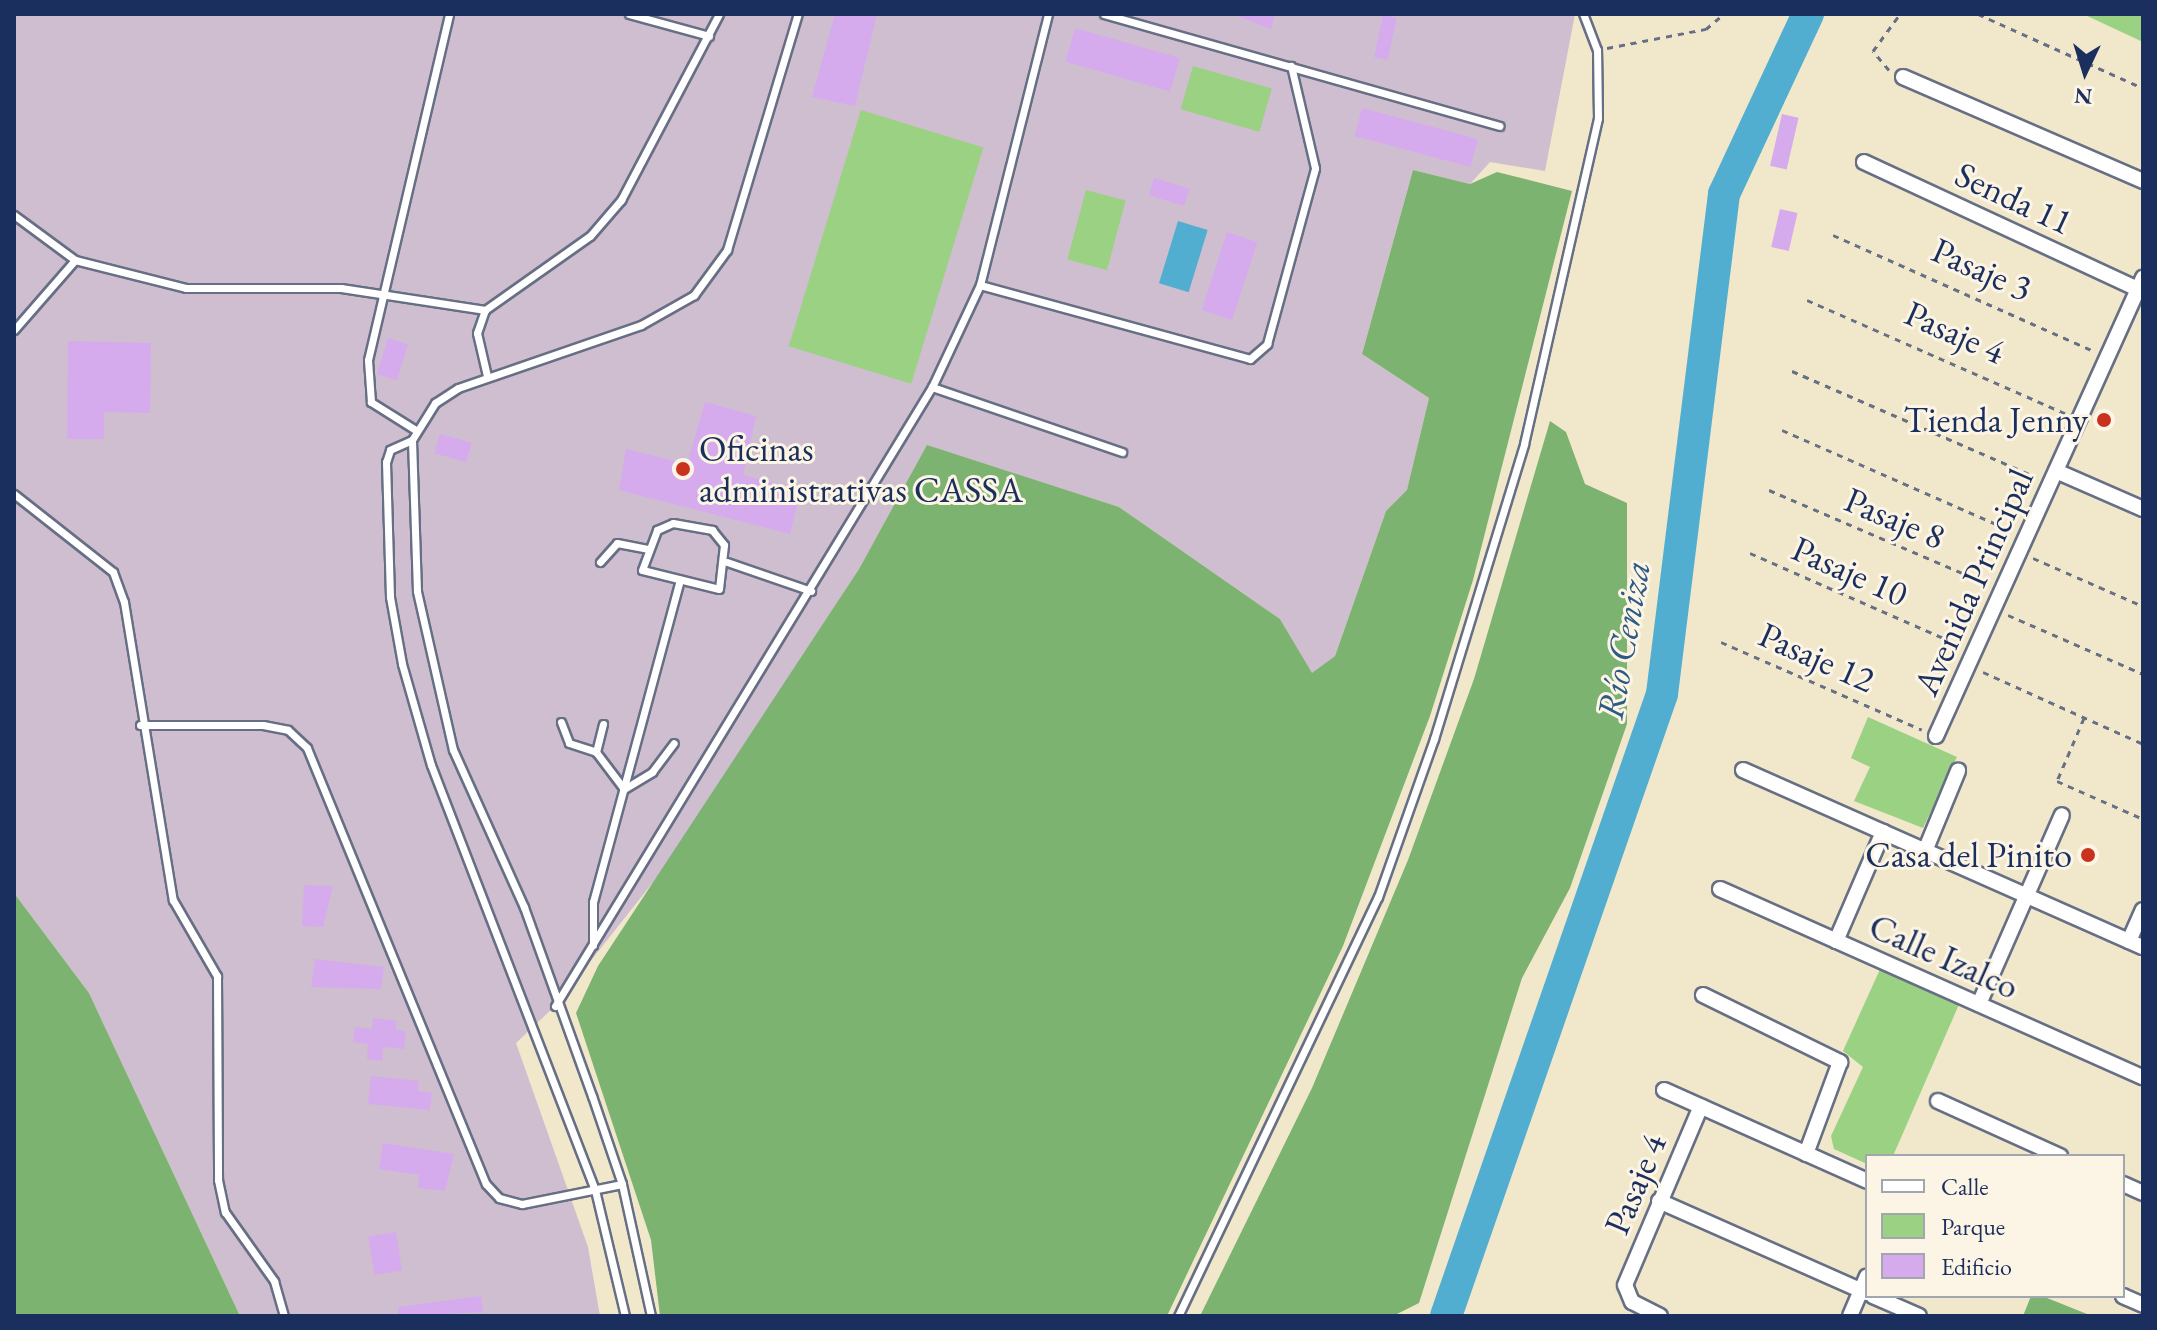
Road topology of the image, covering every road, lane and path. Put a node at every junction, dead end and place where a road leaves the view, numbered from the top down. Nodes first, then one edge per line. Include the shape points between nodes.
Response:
1 (449, 14) edge
2 (629, 14) edge
3 (719, 14) edge
4 (798, 14) edge
5 (1048, 14) edge
6 (1104, 14) edge
7 (1583, 14) edge
8 (1724, 14) edge
9 (1900, 14) edge
10 (1978, 14) edge
11 (709, 36) junction
12 (1597, 50) junction
13 (1291, 66) junction
14 (1903, 77) joint
15 (2143, 88) edge
16 (1499, 126) dead end
17 (1864, 162) dead end
18 (2143, 181) edge
19 (14, 215) edge
20 (1833, 235) dead end
21 (75, 260) junction
22 (2141, 283) edge
23 (980, 285) junction
24 (382, 292) junction
25 (1807, 300) dead end
26 (485, 310) junction
27 (14, 330) edge
28 (2107, 357) junction
29 (1792, 371) dead end
30 (487, 376) junction
31 (932, 387) junction
32 (2079, 420) junction
33 (414, 429) junction
34 (1782, 430) dead end
35 (412, 440) junction
36 (1122, 452) dead end
37 (2053, 477) junction
38 (1769, 490) dead end
39 (14, 494) edge
40 (2143, 509) edge
41 (2026, 537) junction
42 (647, 549) junction
43 (2019, 552) junction
44 (1750, 553) dead end
45 (600, 562) dead end
46 (727, 562) junction
47 (680, 580) junction
48 (2002, 590) junction
49 (811, 591) junction
50 (2143, 606) edge
51 (1994, 609) junction
52 (1721, 642) dead end
53 (1972, 659) junction
54 (2143, 674) edge
55 (2084, 718) junction
56 (561, 722) dead end
57 (603, 724) dead end
58 (140, 725) junction
59 (1936, 736) joint
60 (674, 743) dead end
61 (2143, 744) edge
62 (596, 752) junction
63 (1743, 770) dead end
64 (1958, 771) dead end
65 (624, 789) junction
66 (2062, 815) dead end
67 (2143, 819) edge
68 (1883, 832) junction
69 (1925, 851) junction
70 (1720, 889) dead end
71 (2027, 896) junction
72 (2143, 910) edge
73 (1836, 941) junction
74 (2136, 944) edge
75 (593, 945) junction
76 (1703, 995) dead end
77 (1979, 1004) junction
78 (555, 1006) junction
79 (2143, 1077) edge
80 (1664, 1090) dead end
81 (1938, 1101) dead end
82 (1701, 1106) junction
83 (1806, 1154) junction
84 (2056, 1154) edge
85 (1865, 1180) edge
86 (622, 1184) junction
87 (595, 1190) junction
88 (1659, 1201) junction
89 (1865, 1288) edge
90 (1865, 1292) edge
91 (1884, 1298) edge
92 (284, 1316) edge
93 (625, 1316) edge
94 (651, 1316) edge
95 (1178, 1316) edge
96 (1660, 1316) edge
97 (1850, 1316) edge
98 (1919, 1316) edge

1 - 24 lane
2 - 11 lane
3 - 11 lane
4 - 30 lane via 727,250 694,295 641,325
5 - 23 lane
6 - 13 lane
7 - 12 lane
8 - 12 path via 1706,29
9 - 14 path via 1873,51 1881,66
10 - 15 path
11 - 26 lane via 621,200 590,236
12 - 95 lane via 1598,118 1541,373 1434,739 1378,897
13 - 16 lane
13 - 23 lane via 1315,168 1267,344 1250,359
14 - 18 street
17 - 22 street, Senda 11
19 - 21 lane
20 - 28 path, Pasaje 3
21 - 24 lane via 186,288
21 - 27 lane
22 - 28 street, Avenida Principal
23 - 31 lane
24 - 26 lane
24 - 33 lane via 367,382 386,417
25 - 32 path, Pasaje 4
26 - 30 lane via 477,333
28 - 32 street, Avenida Principal
29 - 37 path
30 - 33 lane via 435,403
31 - 36 lane
31 - 49 lane
32 - 37 street, Avenida Principal
33 - 35 lane
34 - 41 path
35 - 78 lane via 417,591 429,662 453,750 524,907
35 - 87 lane via 390,450 386,462 390,597 402,664 431,765
37 - 40 street
37 - 41 street, Avenida Principal
38 - 48 path, Pasaje 8
39 - 58 lane via 113,572 124,602
41 - 43 street, Avenida Principal
42 - 45 lane via 617,543
42 - 46 lane via 657,530 693,523 712,530
42 - 47 lane via 642,570
43 - 48 street, Avenida Principal
43 - 50 path
44 - 53 path, Pasaje 10
46 - 47 lane via 719,589
46 - 49 lane
47 - 65 lane
48 - 51 street, Avenida Principal
49 - 75 lane
51 - 53 street, Avenida Principal
51 - 54 path
52 - 59 path, Pasaje 12
53 - 55 path, Pasaje 10
53 - 59 street, Avenida Principal
55 - 61 path, Pasaje 10
55 - 67 path via 2057,781
56 - 62 lane via 569,743
57 - 62 lane
58 - 87 lane via 263,725 288,730 307,748 486,1184 499,1198 522,1204
58 - 92 lane via 173,900 217,976 218,1180 225,1212 274,1281
60 - 65 lane via 652,772
62 - 65 lane
63 - 68 street
64 - 69 street
65 - 75 lane via 593,902
66 - 71 street
68 - 69 street
68 - 73 street
69 - 71 street
70 - 73 street, Calle Izalco
71 - 74 street
71 - 77 street
72 - 74 street
73 - 77 street, Calle Izalco
75 - 78 lane
76 - 83 street via 1840,1062
77 - 79 street, Calle Izalco
78 - 86 lane
80 - 82 street
81 - 84 street
82 - 83 street
82 - 88 street, Pasaje 4
83 - 85 street
86 - 87 lane
86 - 94 lane
87 - 93 lane
88 - 89 street
88 - 96 street, Pasaje 4 via 1625,1285 1632,1302
90 - 97 street
91 - 98 street

